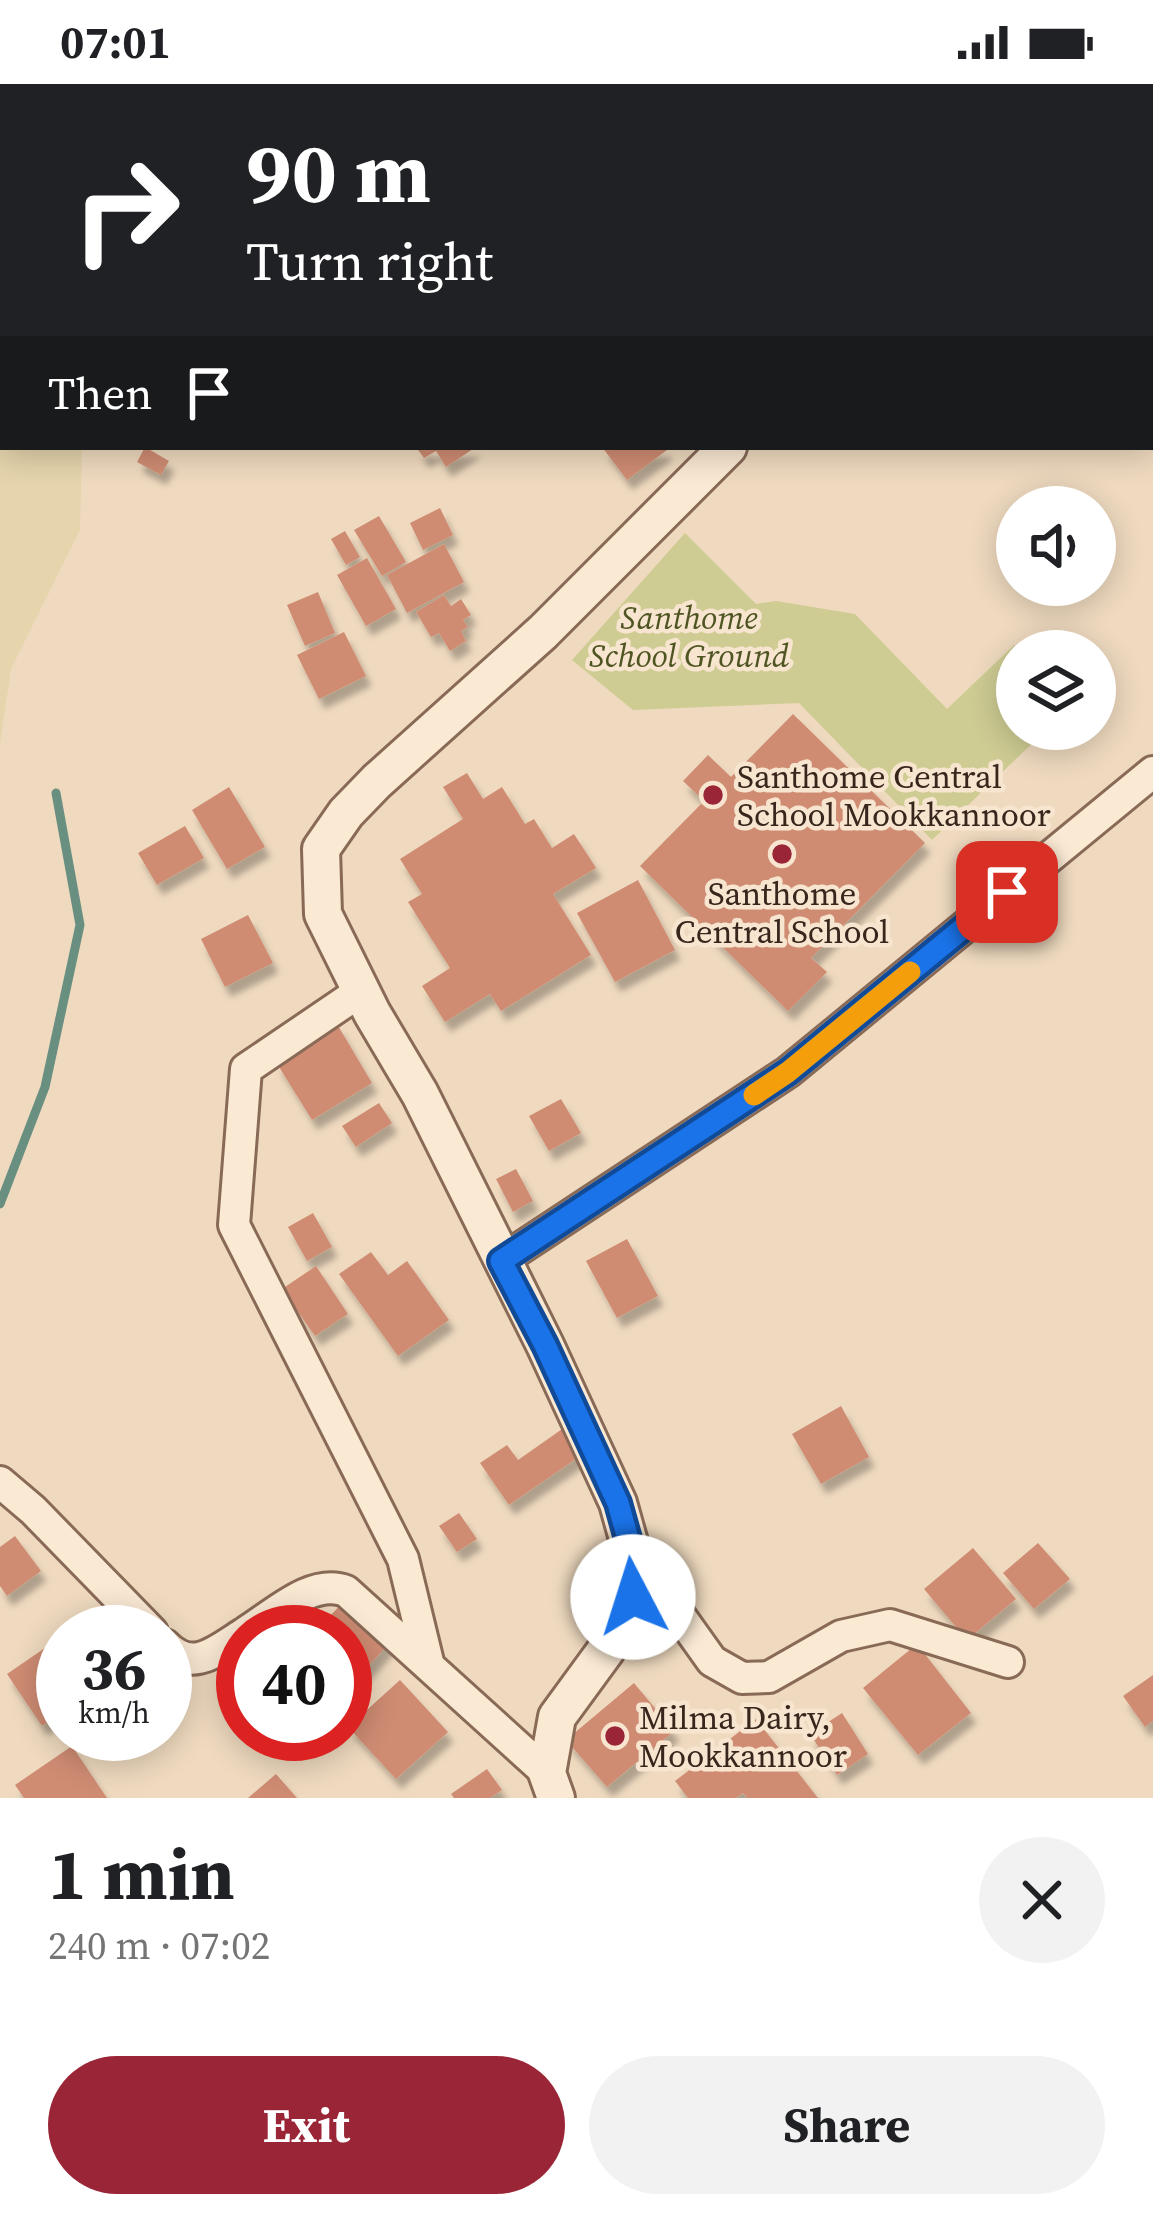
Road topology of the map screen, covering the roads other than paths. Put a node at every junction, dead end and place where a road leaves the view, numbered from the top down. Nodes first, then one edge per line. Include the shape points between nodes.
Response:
1 (725, 450) edge
2 (1153, 772) edge
3 (362, 991) junction
4 (501, 1261) junction
5 (0, 1482) edge
6 (630, 1546) junction
7 (126, 1605) edge
8 (290, 1605) edge
9 (363, 1605) edge
10 (372, 1614) edge
11 (1008, 1662) dead end
12 (429, 1666) junction
13 (551, 1785) edge

1 - 3 street via 543,632 377,781 321,849 323,914
2 - 4 street via 788,1072
3 - 4 street
3 - 12 street via 246,1069 235,1225 403,1559
4 - 6 street via 596,1453
5 - 7 street
6 - 11 street via 712,1661 742,1678 769,1676 841,1636 890,1625
6 - 13 street via 633,1597 557,1717
8 - 9 street via 332,1586
10 - 12 street
12 - 13 street

